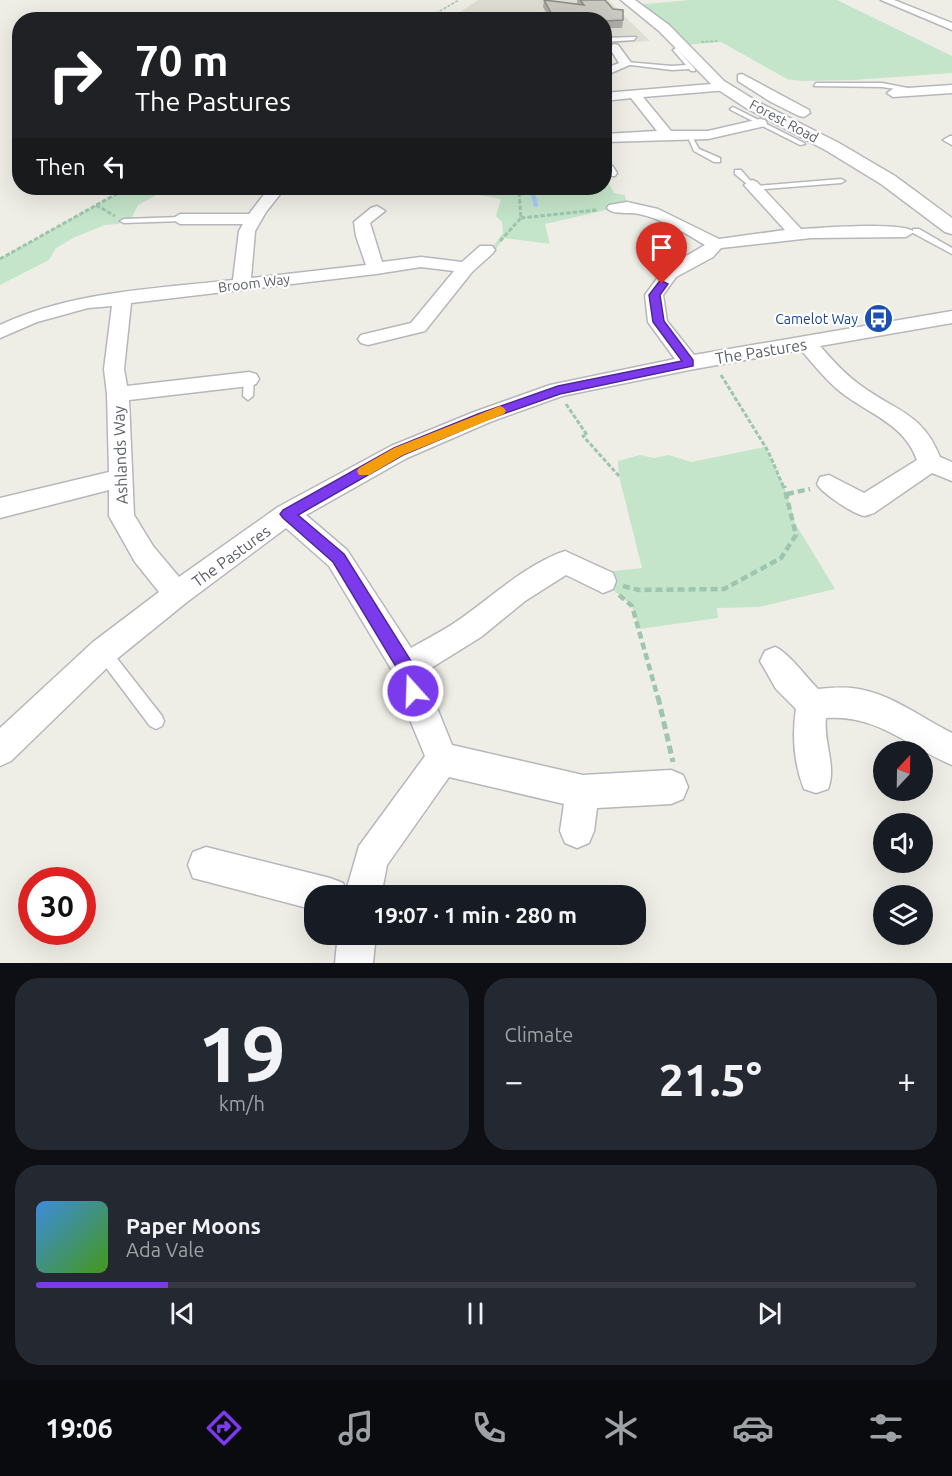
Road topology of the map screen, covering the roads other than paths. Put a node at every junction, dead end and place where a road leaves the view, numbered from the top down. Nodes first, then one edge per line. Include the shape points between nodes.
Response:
1 (627, 0) edge
2 (886, 0) edge
3 (952, 27) edge
4 (634, 38) dead end
5 (612, 43) edge
6 (612, 48) edge
7 (676, 50) dead end
8 (626, 64) junction
9 (689, 67) junction
10 (612, 70) edge
11 (695, 72) dead end
12 (742, 78) dead end
13 (816, 85) dead end
14 (724, 87) junction
15 (911, 87) junction
16 (952, 89) edge
17 (893, 93) dead end
18 (634, 94) junction
19 (612, 96) edge
20 (733, 109) dead end
21 (818, 110) dead end
22 (804, 113) junction
23 (769, 122) junction
24 (667, 135) junction
25 (689, 136) junction
26 (612, 138) edge
27 (801, 144) dead end
28 (717, 160) dead end
29 (738, 172) dead end
30 (841, 181) dead end
31 (753, 186) junction
32 (272, 195) edge
33 (623, 203) road end
34 (377, 211) dead end
35 (180, 219) joint
36 (253, 219) junction
37 (124, 221) road end
38 (952, 228) edge
39 (913, 229) joint
40 (796, 233) junction
41 (716, 244) junction
42 (486, 250) road end
43 (952, 251) edge
44 (466, 268) junction
45 (376, 269) junction
46 (242, 284) junction
47 (122, 299) junction
48 (952, 317) edge
49 (0, 332) edge
50 (368, 339) dead end
51 (807, 344) junction
52 (700, 361) junction
53 (249, 387) dead end
54 (118, 394) junction
55 (941, 467) edge
56 (122, 478) junction
57 (829, 484) dead end
58 (0, 508) edge
59 (288, 514) junction
60 (603, 581) road end
61 (177, 594) junction
62 (103, 652) junction
63 (775, 661) dead end
64 (405, 666) junction
65 (812, 704) junction
66 (156, 721) dead end
67 (952, 749) edge
68 (0, 750) edge
69 (442, 759) junction
70 (816, 777) dead end
71 (671, 787) road end
72 (583, 792) junction
73 (577, 831) dead end
74 (206, 865) dead end
75 (365, 885) edge
76 (304, 890) edge
77 (356, 945) edge
78 (354, 963) edge

1 - 14 street, Forest Road via 664,28
2 - 3 street
4 - 5 lane
6 - 8 street
7 - 9 lane
8 - 9 lane
8 - 10 street
9 - 11 lane
12 - 22 street
13 - 15 lane
14 - 18 street
14 - 23 street, Forest Road
15 - 16 street
15 - 17 street
18 - 19 street
18 - 24 street
20 - 23 lane
21 - 22 street
22 - 23 street
23 - 25 street
23 - 27 lane
23 - 38 street, Forest Road via 833,147 888,180
24 - 25 street
24 - 26 street
25 - 28 lane via 696,150
29 - 31 lane
30 - 31 lane
31 - 40 street
32 - 36 street
33 - 41 street via 676,222
34 - 45 street via 362,222
35 - 36 street via 208,213
35 - 37 lane
36 - 46 street via 247,231
39 - 40 street
39 - 43 lane
40 - 41 street
41 - 52 street via 670,273 654,295 658,322
42 - 44 street
44 - 45 street, Broom Way via 434,261
44 - 50 street via 418,327
45 - 46 street, Broom Way
46 - 47 street, Broom Way
47 - 49 street, Broom Way via 87,303 30,318
47 - 54 street, Ashlands Way via 114,369
48 - 51 street, The Pastures
51 - 52 street, The Pastures
51 - 55 street via 852,390 906,423
52 - 59 street, The Pastures via 558,390 482,417 399,452
53 - 54 street
54 - 56 street, Ashlands Way
55 - 57 street via 883,492 865,506
56 - 58 street
56 - 61 street, Ashlands Way via 122,516 144,554
59 - 61 street, The Pastures
59 - 64 street via 338,558
60 - 64 street via 566,552 471,628
61 - 62 street, The Pastures
62 - 66 lane
62 - 68 street, The Pastures
63 - 65 street
64 - 69 street
65 - 67 street via 854,703 885,714
65 - 70 street via 809,729
69 - 72 street
69 - 75 street via 371,858
71 - 72 street
72 - 73 street
74 - 76 street
77 - 78 street

